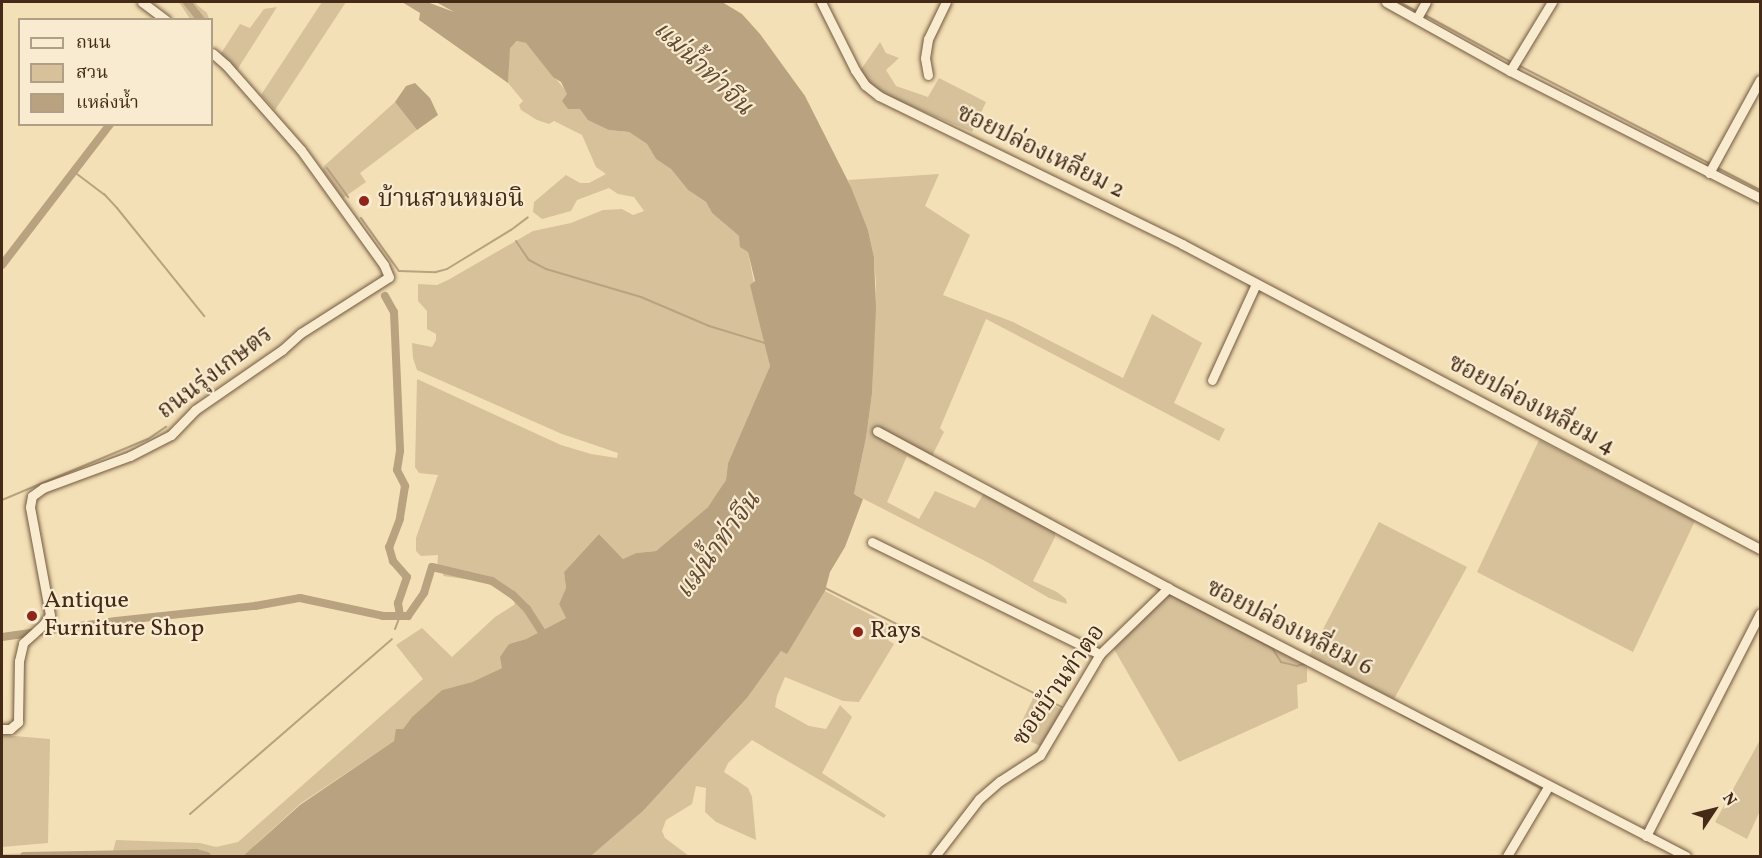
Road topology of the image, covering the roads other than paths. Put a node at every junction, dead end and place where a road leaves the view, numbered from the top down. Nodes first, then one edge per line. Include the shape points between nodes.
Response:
1 (142, 2) edge
2 (821, 2) edge
3 (946, 2) edge
4 (1386, 2) edge
5 (1426, 2) edge
6 (1552, 2) edge
7 (163, 18) edge
8 (1417, 18) junction
9 (213, 54) edge
10 (1510, 71) junction
11 (927, 75) dead end
12 (1761, 80) edge
13 (1712, 168) junction
14 (1761, 198) edge
15 (1256, 284) junction
16 (1282, 298) joint
17 (1212, 380) dead end
18 (877, 431) dead end
19 (872, 542) dead end
20 (1761, 549) edge
21 (1168, 588) junction
22 (1761, 613) edge
23 (1100, 654) junction
24 (2, 729) edge
25 (1548, 787) junction
26 (1646, 836) junction
27 (935, 856) edge
28 (1507, 856) edge
29 (1686, 856) edge

1 - 7 street
2 - 15 street, ซอยปล่องเหลี่ยม 2 via 855,70 879,96
3 - 11 street via 928,39
4 - 8 street
5 - 8 street
6 - 10 street
8 - 10 street
9 - 24 street, ถนนรุ่งเกษตร via 301,150 389,277 301,333 195,410 171,435 130,456 37,491 30,507 50,615 44,626 23,643 18,722 10,729
10 - 13 street
12 - 13 street
13 - 14 street
15 - 16 street, ซอยปล่องเหลี่ยม 2
15 - 17 street
16 - 20 street, ซอยปล่องเหลี่ยม 4
18 - 21 street, ซอยปล่องเหลี่ยม 6
19 - 23 street
21 - 23 street, ซอยบ้านท่าตอ
21 - 25 street, ซอยปล่องเหลี่ยม 6
22 - 26 street
23 - 27 street, ซอยบ้านท่าตอ via 1040,755 979,799
25 - 26 street, ซอยปล่องเหลี่ยม 6
25 - 28 street
26 - 29 street, ซอยปล่องเหลี่ยม 6

